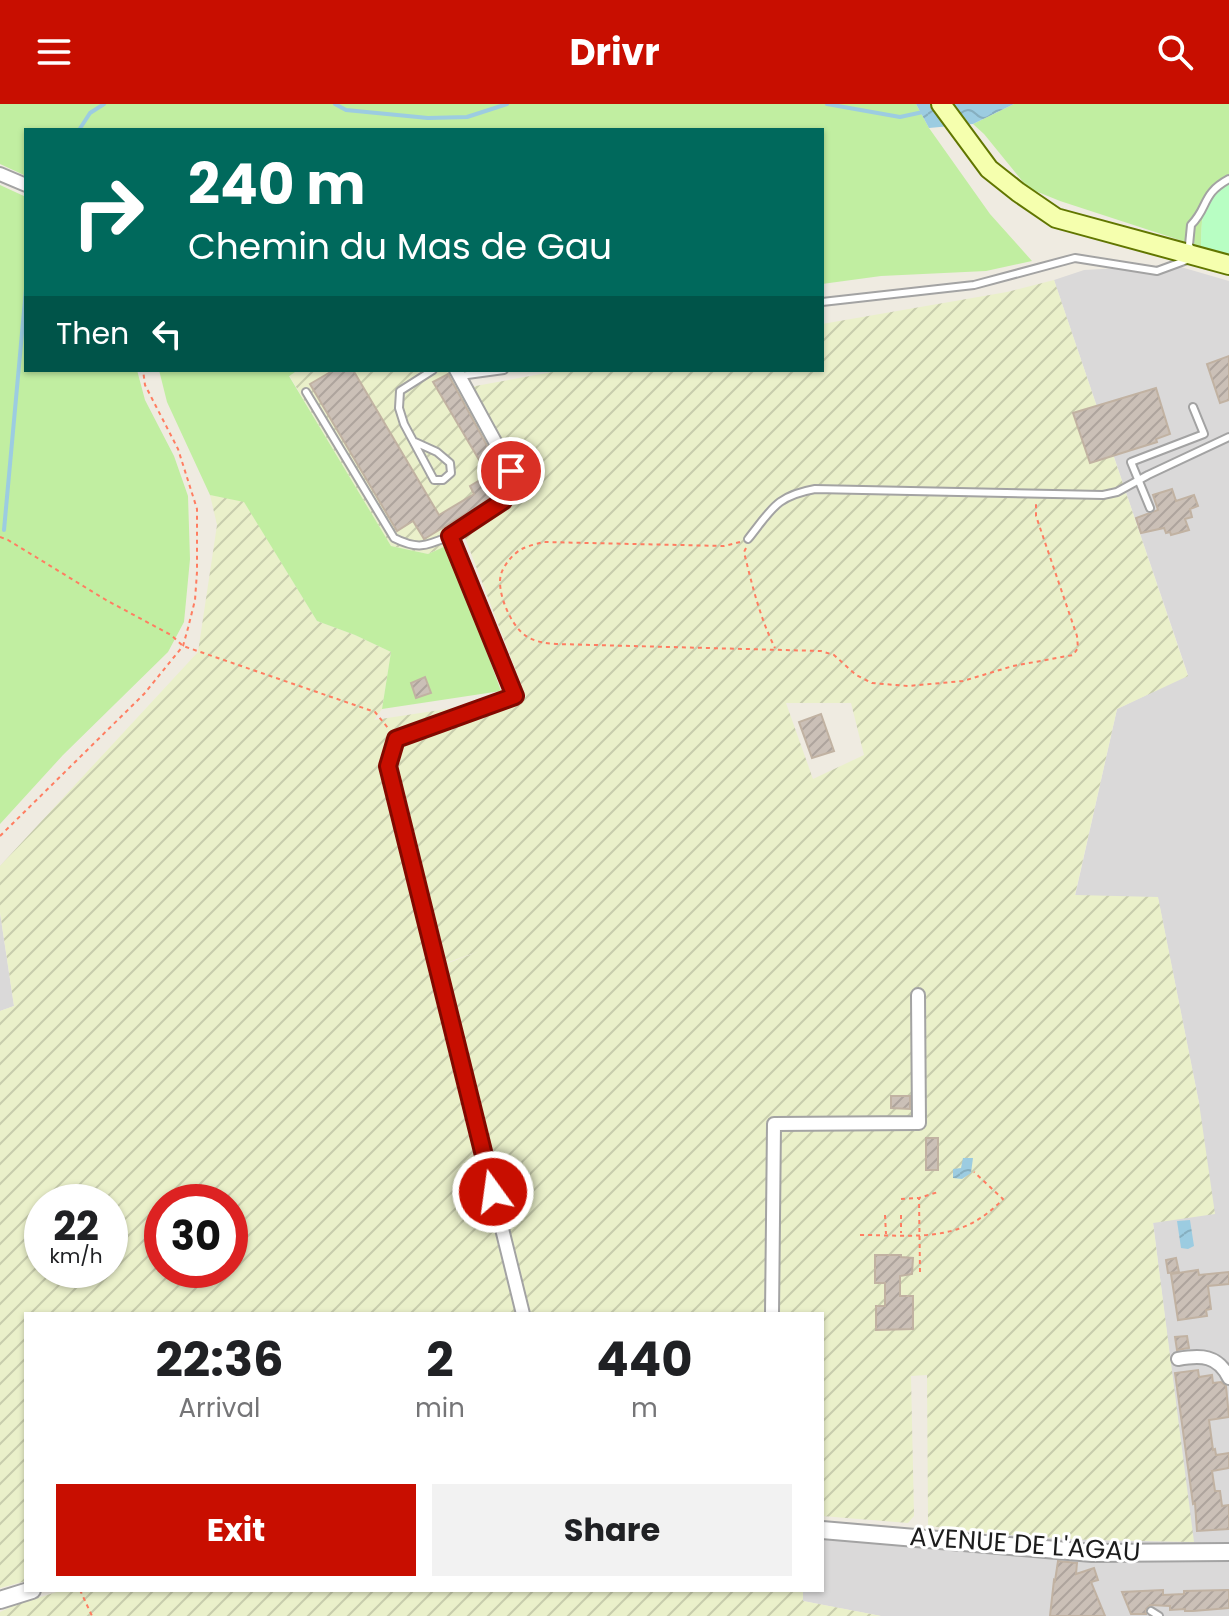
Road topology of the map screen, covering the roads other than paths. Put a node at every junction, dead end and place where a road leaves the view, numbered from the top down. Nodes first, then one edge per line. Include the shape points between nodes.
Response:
1 (941, 104) edge
2 (0, 174) edge
3 (1229, 179) edge
4 (24, 184) edge
5 (1195, 256) junction
6 (1229, 265) edge
7 (824, 302) edge
8 (430, 372) edge
9 (458, 373) edge
10 (306, 392) dead end
11 (1193, 407) dead end
12 (1229, 437) edge
13 (415, 442) junction
14 (1139, 480) junction
15 (1150, 508) dead end
16 (450, 536) junction
17 (748, 539) road end
18 (918, 995) dead end
19 (523, 1312) edge
20 (772, 1312) edge
21 (1178, 1359) dead end
22 (1229, 1378) edge
23 (824, 1530) edge
24 (1229, 1552) edge
25 (26, 1592) edge
26 (0, 1600) edge
27 (1151, 1611) dead end
28 (1159, 1616) edge

1 - 5 main road via 989,169 1056,218
2 - 4 street
3 - 5 lane via 1210,192 1191,225 1189,245
5 - 6 main road
5 - 7 lane via 1157,271 1075,258 974,285
8 - 13 lane via 400,391 399,408
9 - 16 street via 511,471 503,501
10 - 16 lane via 394,538 408,546
11 - 14 lane via 1204,434 1131,462
12 - 14 lane
13 - 13 lane via 434,480 451,473 450,463
14 - 15 lane
14 - 17 lane via 1103,495 815,489 778,502
16 - 19 street via 515,696 396,739 388,766
18 - 20 street via 919,1123 774,1124
21 - 22 street via 1208,1357
23 - 24 street, AVENUE DE L'AGAU via 1092,1553
25 - 26 street
27 - 28 lane

